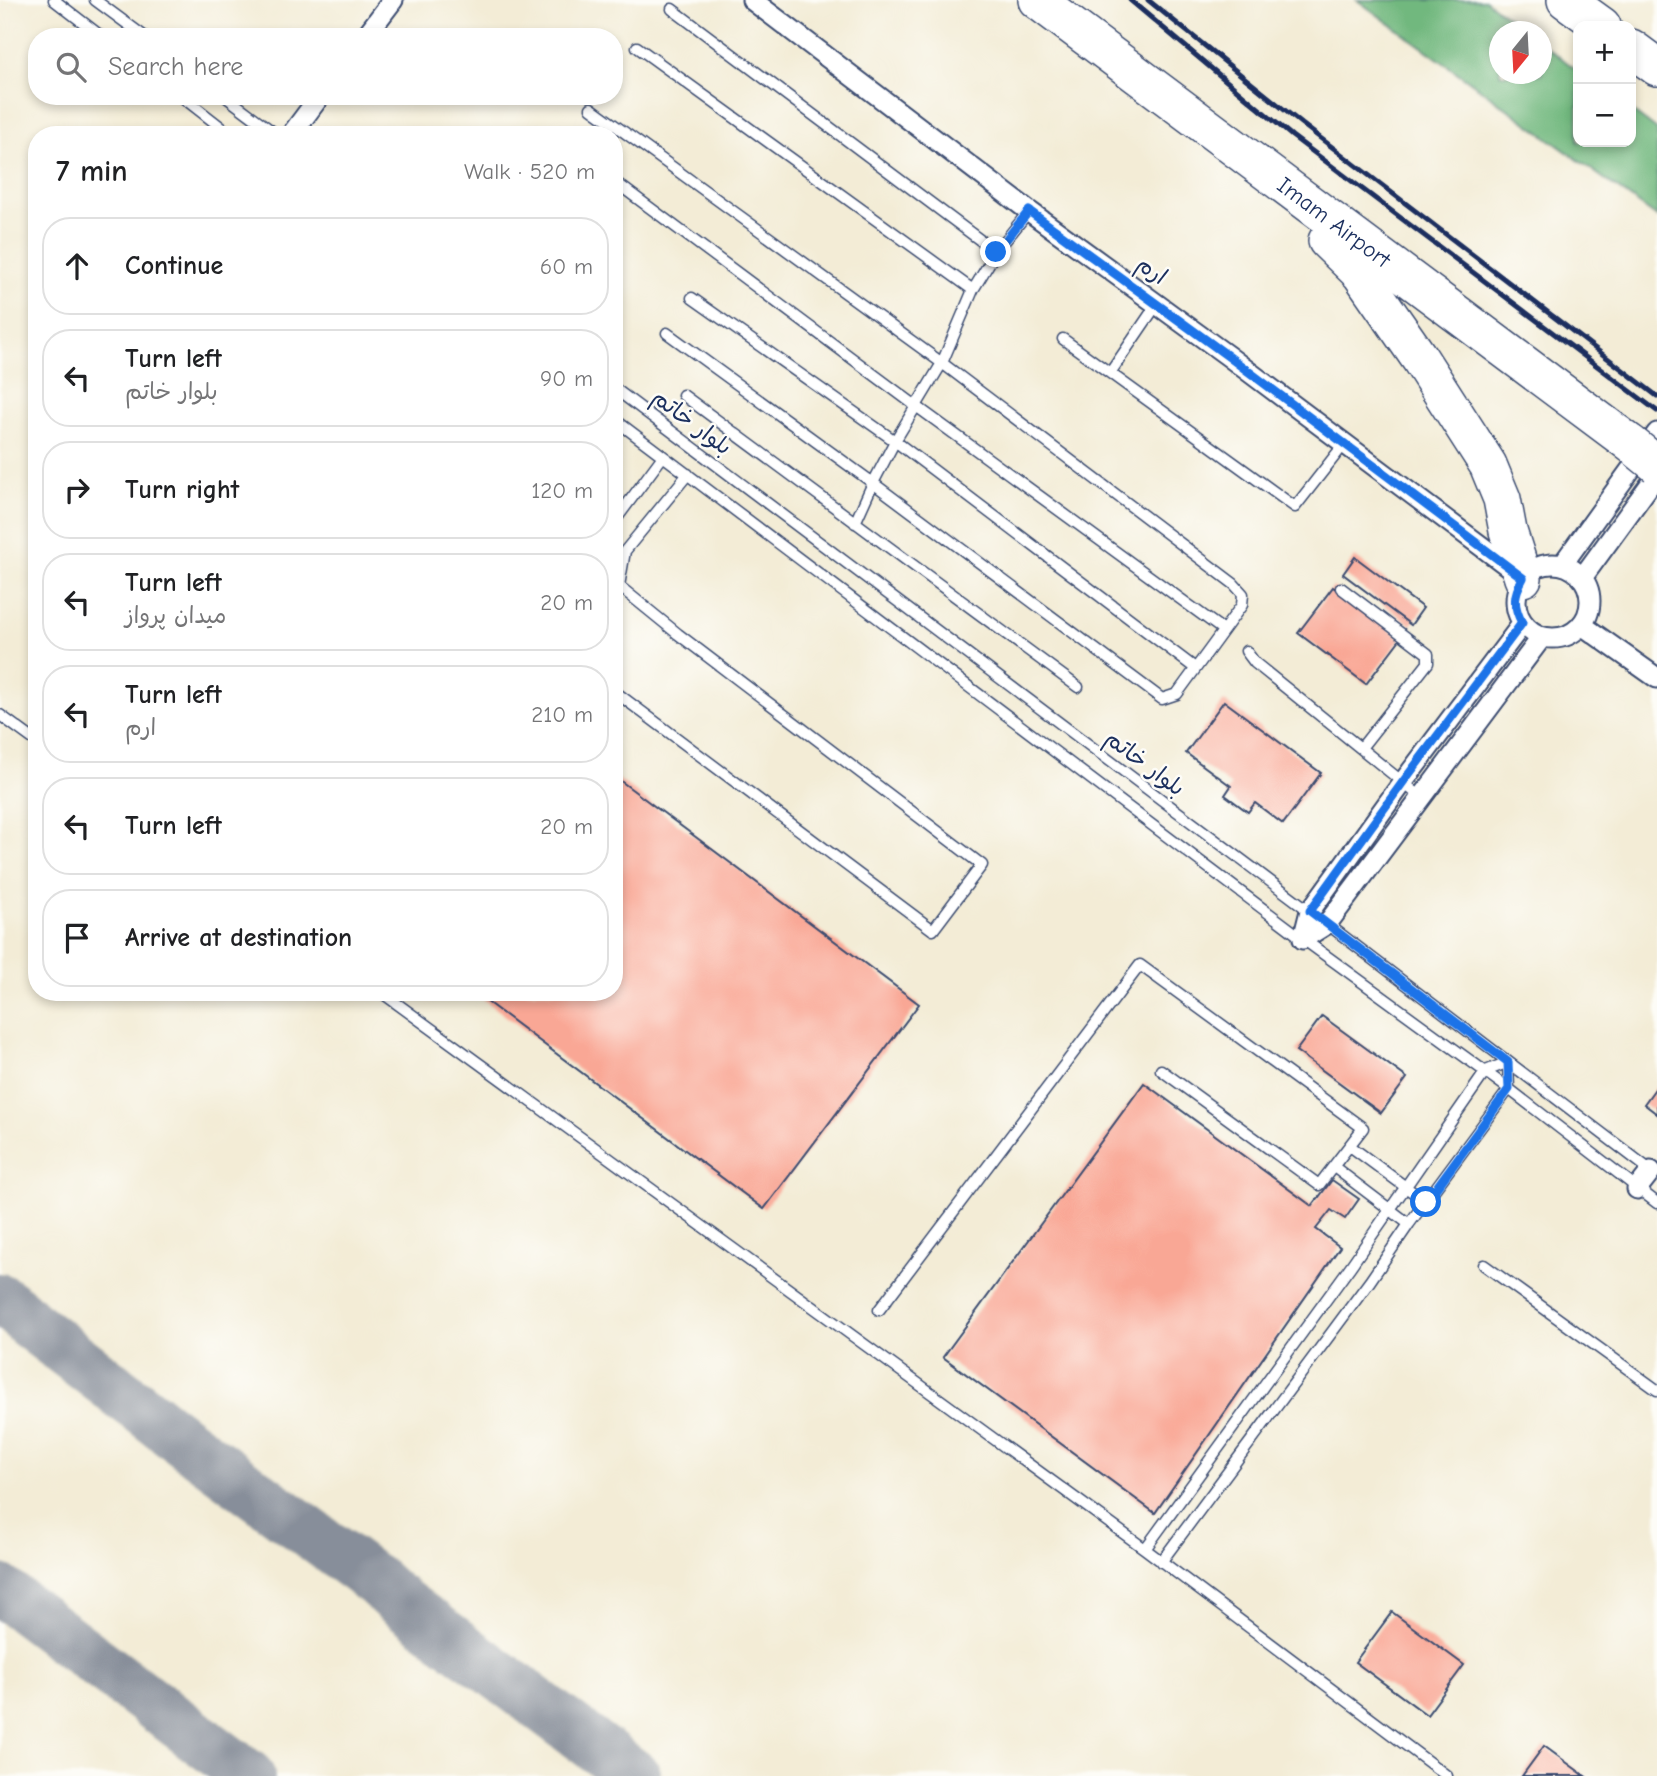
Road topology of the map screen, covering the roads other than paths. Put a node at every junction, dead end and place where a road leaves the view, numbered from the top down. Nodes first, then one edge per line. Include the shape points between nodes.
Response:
1 (54, 0) edge
2 (95, 0) edge
3 (393, 0) edge
4 (752, 0) edge
5 (1030, 0) edge
6 (1037, 0) edge
7 (1566, 0) edge
8 (379, 9) edge
9 (672, 9) dead end
10 (1595, 21) edge
11 (1067, 22) junction
12 (90, 28) edge
13 (133, 28) edge
14 (370, 28) edge
15 (637, 47) dead end
16 (1636, 52) edge
17 (1657, 67) edge
18 (193, 105) edge
19 (237, 105) edge
20 (313, 105) edge
21 (591, 108) dead end
22 (220, 126) edge
23 (264, 126) edge
24 (298, 126) edge
25 (616, 126) edge
26 (623, 131) edge
27 (1221, 138) junction
28 (623, 188) edge
29 (1029, 211) junction
30 (996, 252) junction
31 (972, 290) junction
32 (691, 298) dead end
33 (1157, 304) junction
34 (667, 333) dead end
35 (1063, 339) dead end
36 (942, 363) junction
37 (1110, 373) junction
38 (623, 395) edge
39 (683, 395) dead end
40 (916, 406) junction
41 (623, 426) edge
42 (895, 441) junction
43 (1345, 443) junction
44 (1648, 447) edge
45 (663, 456) junction
46 (688, 474) junction
47 (1657, 475) edge
48 (873, 483) junction
49 (623, 510) edge
50 (855, 523) junction
51 (623, 563) edge
52 (1562, 565) junction
53 (1523, 578) junction
54 (1582, 578) junction
55 (1341, 588) dead end
56 (623, 589) edge
57 (1522, 623) junction
58 (1582, 625) junction
59 (1223, 630) junction
60 (1542, 637) junction
61 (1246, 651) dead end
62 (1195, 668) junction
63 (1657, 678) edge
64 (1078, 687) dead end
65 (623, 698) edge
66 (0, 715) edge
67 (28, 735) edge
68 (1361, 748) junction
69 (1403, 782) junction
70 (1421, 797) junction
71 (1310, 911) junction
72 (1327, 923) junction
73 (1303, 939) junction
74 (393, 1001) edge
75 (1508, 1062) junction
76 (1161, 1070) dead end
77 (1486, 1071) junction
78 (1509, 1089) junction
79 (1350, 1146) junction
80 (1334, 1167) junction
81 (1654, 1173) edge
82 (1406, 1186) junction
83 (1637, 1189) junction
84 (1426, 1202) junction
85 (1657, 1203) edge
86 (1389, 1210) junction
87 (1409, 1224) junction
88 (1485, 1265) dead end
89 (879, 1310) dead end
90 (1657, 1390) edge
91 (1145, 1549) junction
92 (1161, 1562) junction
93 (1447, 1776) edge

1 - 12 lane
2 - 13 lane
3 - 8 street
4 - 29 street, ارم
5 - 11 highway
6 - 11 highway, Imam Airport
7 - 10 highway
8 - 14 street
9 - 30 lane
11 - 27 highway, Imam Airport
15 - 31 lane
16 - 17 highway
18 - 22 lane
19 - 23 lane
20 - 24 street
21 - 25 lane
26 - 36 lane
27 - 44 highway, Imam Airport
27 - 53 highway via 1362,274 1488,465
28 - 40 lane
29 - 30 lane
29 - 33 street, ارم
30 - 31 lane
31 - 36 lane
32 - 42 lane
33 - 37 lane
33 - 43 street, ارم
34 - 48 lane
35 - 37 lane
36 - 40 lane
36 - 59 lane via 1234,583 1243,594 1242,605
37 - 43 lane via 1295,507
38 - 71 lane, بلوار خاتم
39 - 50 lane
40 - 42 lane
40 - 59 lane
41 - 45 lane, بلوار خاتم
42 - 48 lane
42 - 62 lane
43 - 53 street, ارم
44 - 52 street
45 - 46 lane, بلوار خاتم
45 - 49 lane
46 - 51 lane via 625,551
46 - 73 lane, بلوار خاتم
47 - 54 street
48 - 50 lane
48 - 62 lane via 1162,699 1177,694
50 - 64 lane
52 - 53 street via 1541,565
52 - 54 street
53 - 57 street via 1515,600
54 - 58 street via 1590,601
55 - 68 lane via 1428,654 1428,663
56 - 65 lane via 982,865 933,930
57 - 60 street
57 - 69 street
58 - 60 street via 1564,637
58 - 63 street
59 - 62 lane
60 - 70 street
61 - 68 lane
66 - 67 lane
68 - 69 lane
69 - 70 lane
69 - 71 street
70 - 72 street
71 - 72 lane, بلوار خاتم
71 - 73 street
72 - 73 street
72 - 75 lane, بلوار خاتم
73 - 77 lane, بلوار خاتم
74 - 91 lane
75 - 77 lane
75 - 78 lane
75 - 81 lane, بلوار خاتم
76 - 80 lane via 1319,1185
77 - 78 lane, بلوار خاتم
77 - 82 lane
78 - 83 lane, بلوار خاتم
78 - 84 lane
79 - 80 lane
79 - 82 lane
79 - 89 lane via 1363,1128 1140,965
80 - 86 lane
81 - 83 street
82 - 84 lane
82 - 86 lane
83 - 85 lane, بلوار خاتم
84 - 87 lane
86 - 87 lane
86 - 91 lane
87 - 92 lane
88 - 90 lane
91 - 92 lane
92 - 93 lane

